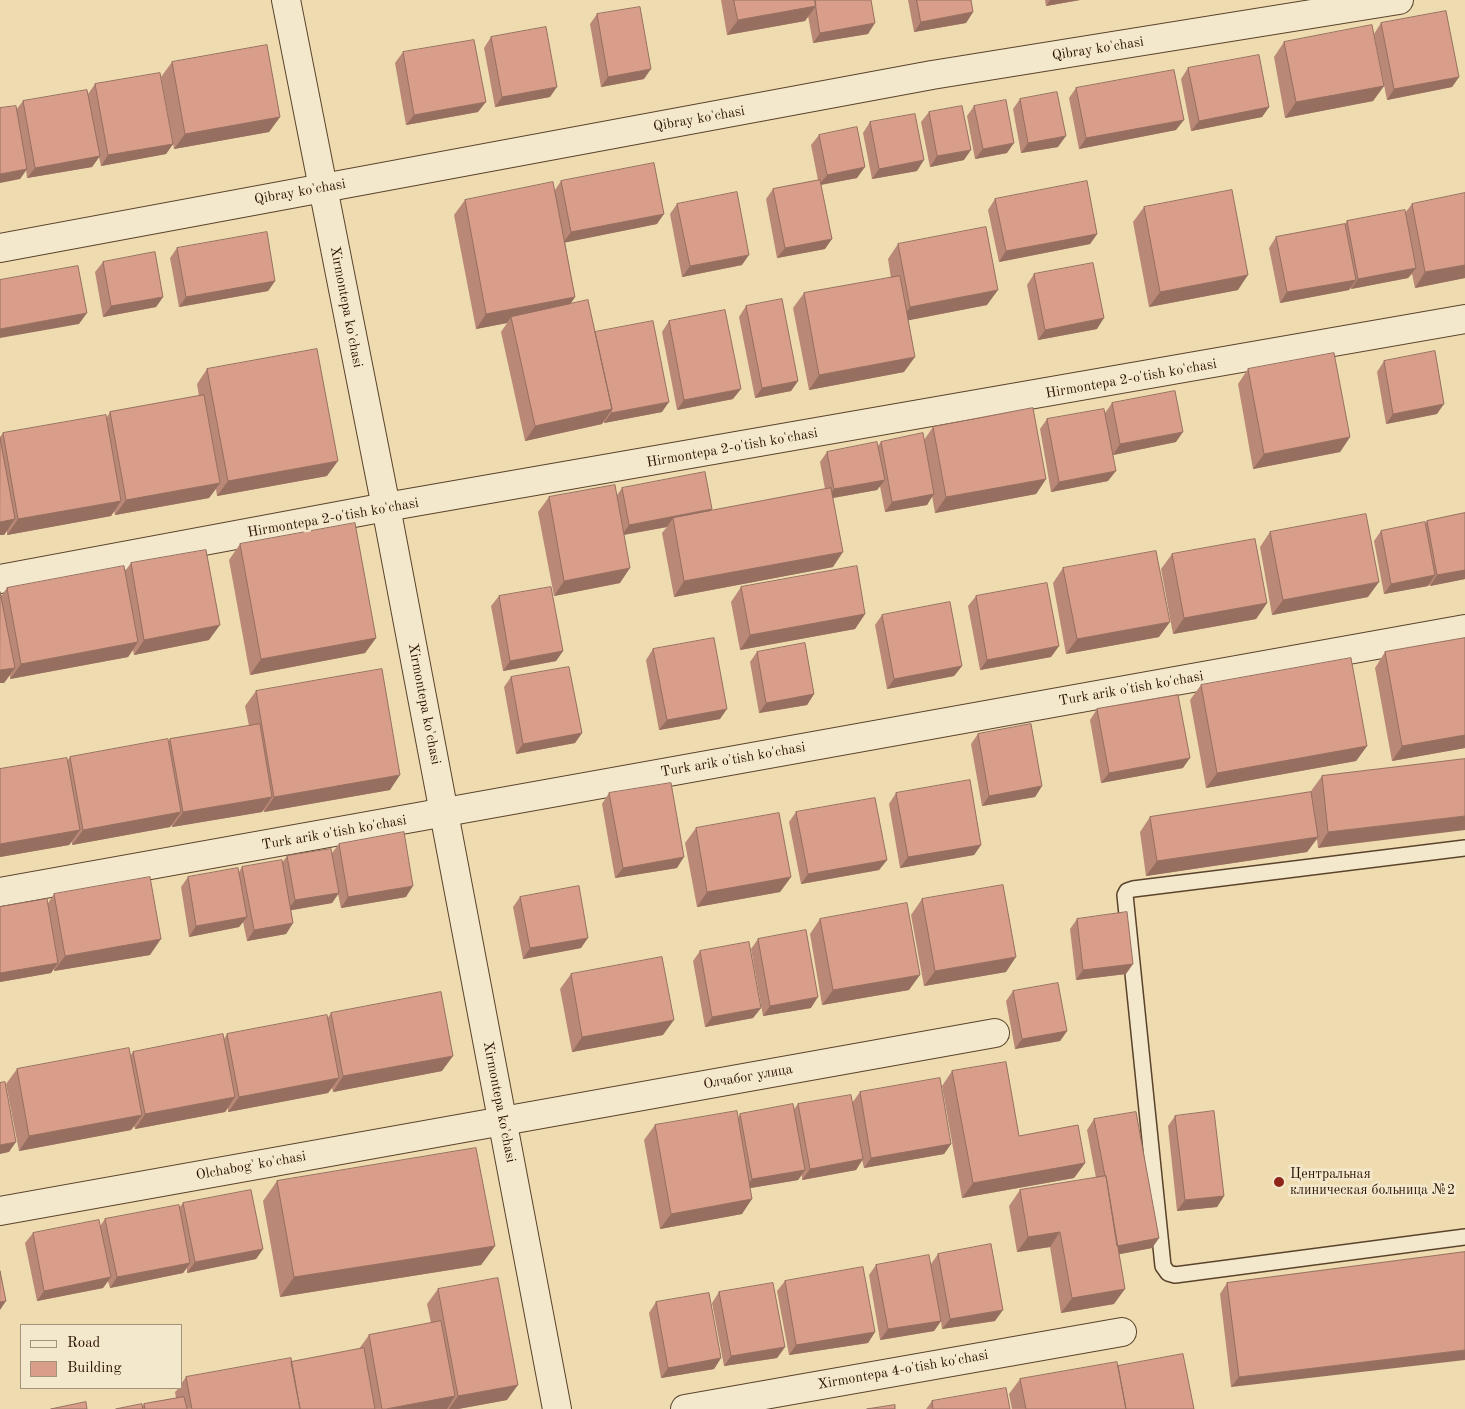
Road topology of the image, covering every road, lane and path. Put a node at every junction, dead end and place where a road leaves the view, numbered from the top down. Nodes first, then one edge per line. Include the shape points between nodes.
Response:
1 (286, 0) edge
2 (1399, 0) edge
3 (323, 188) junction
4 (0, 248) edge
5 (1465, 319) edge
6 (386, 508) junction
7 (0, 579) edge
8 (1465, 629) edge
9 (444, 813) junction
10 (1465, 848) edge
11 (0, 892) edge
12 (995, 1033) dead end
13 (502, 1121) junction
14 (0, 1211) edge
15 (1465, 1237) edge
16 (1122, 1332) dead end
17 (557, 1409) edge
18 (685, 1409) edge

1 - 3 street, Xirmontepa ko'chasi
2 - 3 street, Qibray ko'chasi via 932,75
3 - 4 street, Qibray ko'chasi
3 - 6 street, Xirmontepa ko'chasi
5 - 6 street, Hirmontepa 2-o'tish ko'chasi
6 - 7 street, Hirmontepa 2-o'tish ko'chasi
6 - 9 street, Xirmontepa ko'chasi
8 - 9 street, Turk arik o'tish ko'chasi
9 - 11 street, Turk arik o'tish ko'chasi
9 - 13 street, Xirmontepa ko'chasi
10 - 15 lane via 1133,889 1125,895 1163,1266 1168,1273 1175,1275
12 - 13 street, Олчабог улица
13 - 14 street, Olchabog' ko'chasi
13 - 17 street, Xirmontepa ko'chasi
16 - 18 street, Xirmontepa 4-o'tish ko'chasi

